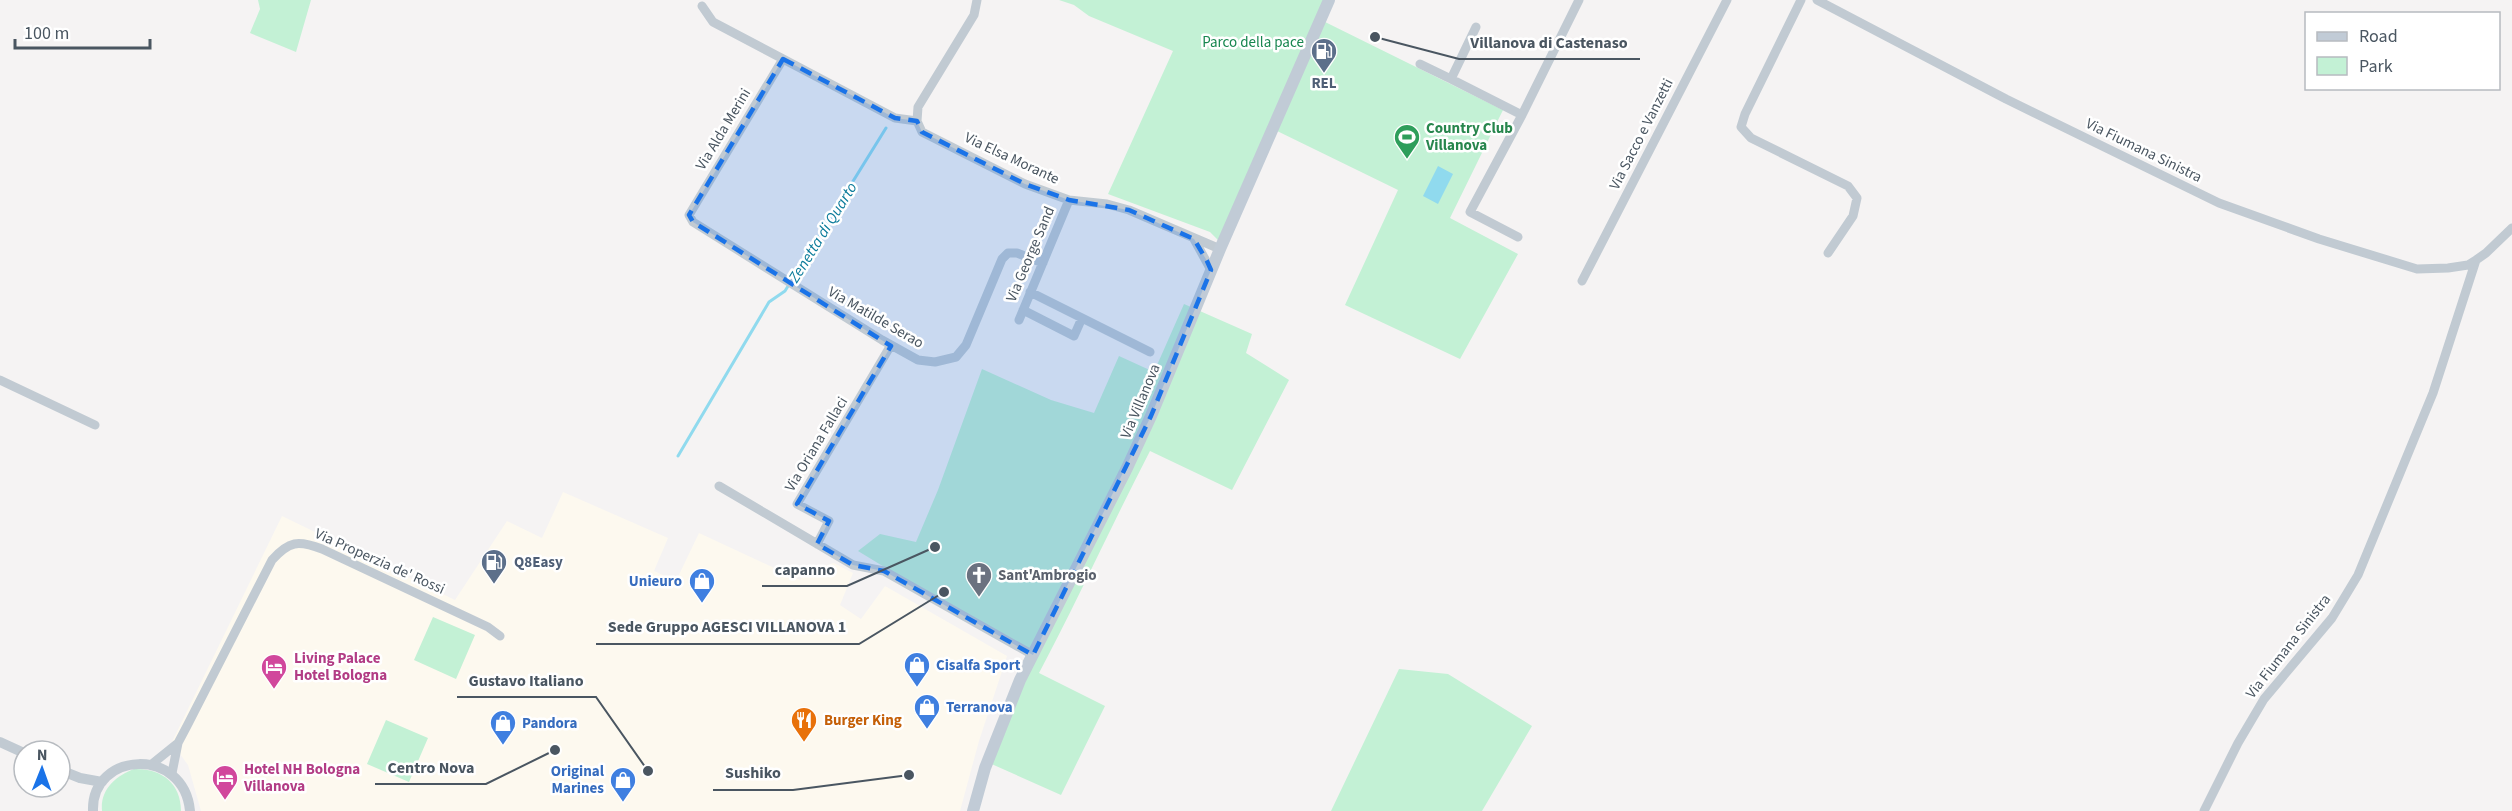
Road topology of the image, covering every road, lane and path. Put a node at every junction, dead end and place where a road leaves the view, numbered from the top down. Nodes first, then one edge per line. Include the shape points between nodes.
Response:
1 (977, 0) edge
2 (1329, 0) edge
3 (1579, 0) edge
4 (1727, 0) edge
5 (1801, 0) edge
6 (1817, 0) edge
7 (702, 6) dead end
8 (1476, 27) dead end
9 (783, 59) junction
10 (1420, 64) dead end
11 (1451, 79) junction
12 (1522, 115) junction
13 (916, 121) junction
14 (1069, 200) junction
15 (689, 215) joint
16 (2512, 228) edge
17 (1518, 237) dead end
18 (1194, 239) junction
19 (1220, 249) junction
20 (1828, 253) dead end
21 (2476, 260) junction
22 (1043, 262) junction
23 (1211, 270) junction
24 (1582, 281) dead end
25 (1030, 292) junction
26 (1023, 310) junction
27 (1082, 318) junction
28 (1018, 320) dead end
29 (891, 345) junction
30 (1150, 352) dead end
31 (0, 380) edge
32 (95, 425) dead end
33 (719, 486) dead end
34 (817, 544) junction
35 (500, 636) dead end
36 (1033, 655) junction
37 (178, 743) junction
38 (152, 764) junction
39 (172, 773) junction
40 (72, 775) edge
41 (80, 778) junction
42 (102, 782) junction
43 (93, 808) edge
44 (190, 811) edge
45 (973, 811) edge
46 (2204, 811) edge

1 - 13 street via 974,15 918,107
2 - 19 main road, Via Villanova
3 - 12 street
4 - 24 street, Via Sacco e Vanzetti
5 - 20 street via 1741,127 1751,138 1835,178 1853,192 1857,198 1853,216
6 - 21 street, Via Fiumana Sinistra via 2006,99 2219,203 2417,269 2468,265
7 - 9 street via 713,22
8 - 11 street
9 - 13 street via 895,118
9 - 15 street, Via Alda Merini
10 - 11 street
11 - 12 street
12 - 17 street via 1470,212
13 - 14 street, Via Elsa Morante via 922,132 1024,184
14 - 18 street, Via Elsa Morante via 1129,210
14 - 22 street, Via George Sand
15 - 29 street, Via Matilde Serao via 693,222
16 - 21 street, Via Fiumana Sinistra
18 - 19 street, Via Elsa Morante
18 - 23 street
19 - 23 main road, Via Villanova
21 - 46 street, Via Fiumana Sinistra via 2433,393 2358,575 2332,618 2264,699
22 - 25 street, Via George Sand
22 - 29 street, Via Matilde Serao via 1017,253 1008,253 1002,259 966,345 956,357 935,362 918,360
23 - 36 main road, Via Villanova via 1127,468
25 - 26 street, Via George Sand
25 - 27 street
26 - 27 street via 1074,336
26 - 28 street, Via George Sand
27 - 30 street
29 - 34 street, Via Oriana Fallaci via 797,504 829,521
31 - 32 street
33 - 34 street
34 - 36 street via 853,565 884,571
35 - 37 street, Via Properzia de' Rossi via 322,549 304,542 285,546 272,560
36 - 45 main road, Via Villanova via 985,768
37 - 38 street, Via Properzia de' Rossi
37 - 39 street, Via Properzia de' Rossi
38 - 39 street
38 - 42 street via 120,768
39 - 44 street via 182,783
40 - 41 street
41 - 42 street
41 - 43 street
42 - 43 street

